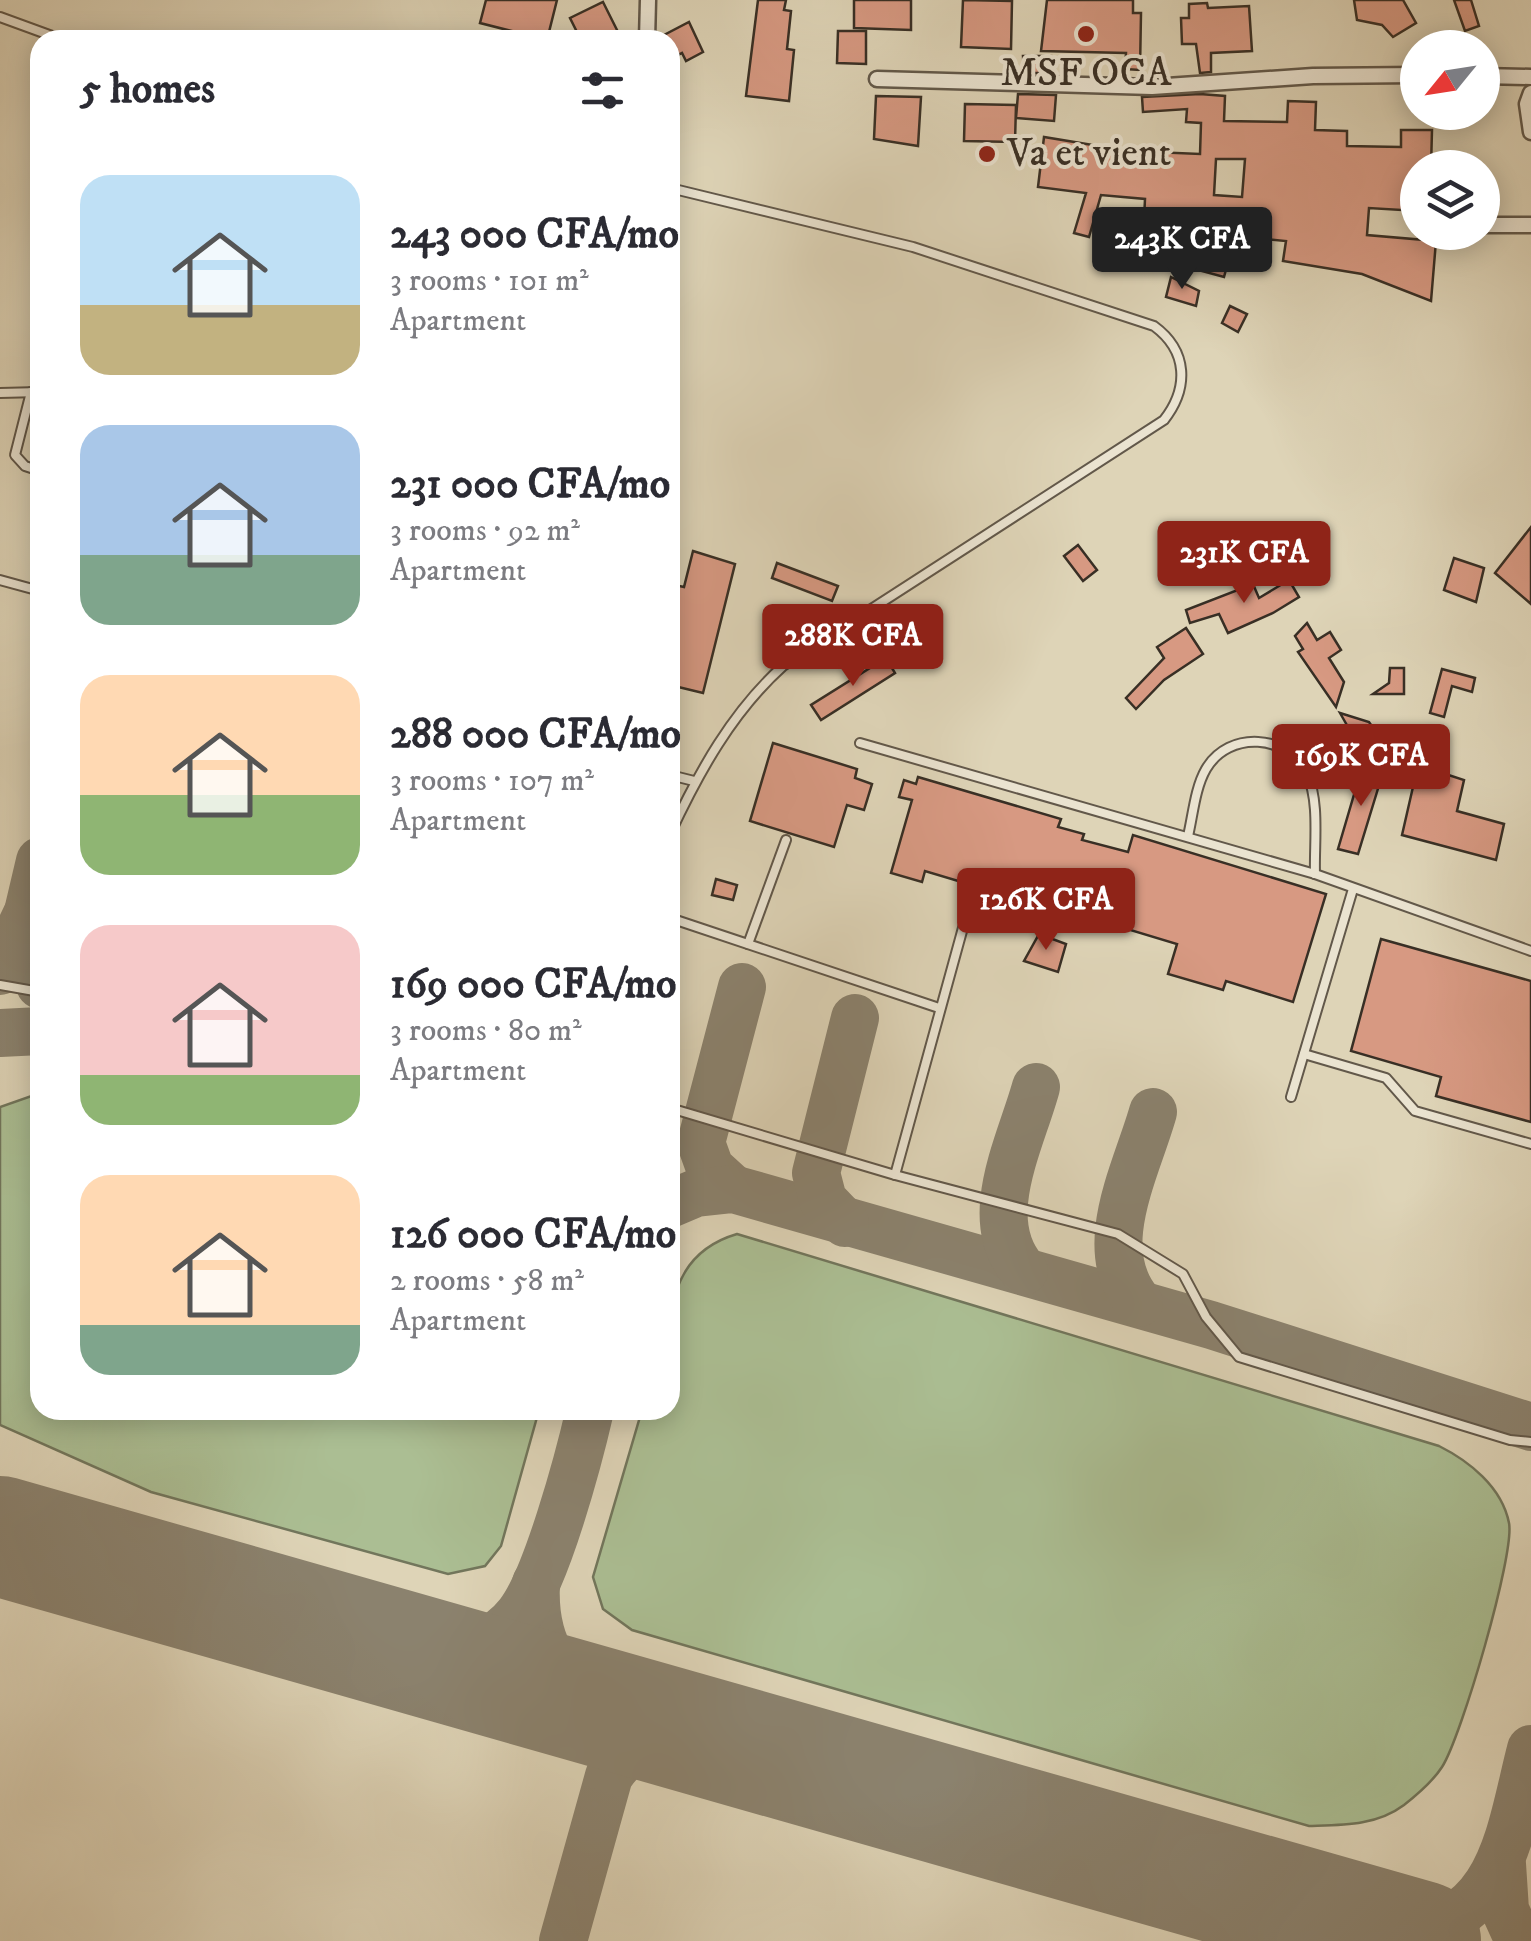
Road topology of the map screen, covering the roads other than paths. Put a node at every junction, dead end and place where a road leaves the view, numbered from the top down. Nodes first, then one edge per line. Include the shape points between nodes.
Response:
1 (648, 0) edge
2 (0, 17) edge
3 (36, 30) edge
4 (647, 30) edge
5 (1400, 75) edge
6 (1500, 77) edge
7 (1531, 78) edge
8 (877, 79) dead end
9 (1531, 93) edge
10 (1531, 132) edge
11 (680, 190) edge
12 (1500, 225) edge
13 (1531, 225) edge
14 (30, 392) edge
15 (0, 393) edge
16 (30, 410) edge
17 (30, 467) edge
18 (0, 580) edge
19 (30, 588) edge
20 (860, 743) dead end
21 (680, 777) edge
22 (694, 782) junction
23 (680, 812) edge
24 (1188, 836) junction
25 (786, 840) dead end
26 (1316, 874) junction
27 (1353, 889) junction
28 (680, 921) edge
29 (964, 924) dead end
30 (748, 944) junction
31 (1531, 951) edge
32 (0, 985) edge
33 (30, 990) edge
34 (939, 1008) junction
35 (1304, 1054) junction
36 (1291, 1097) dead end
37 (680, 1111) edge
38 (1531, 1144) edge
39 (895, 1175) junction
40 (1531, 1442) edge

1 - 4 street
2 - 3 lane
5 - 8 street via 1152,87
6 - 7 street
9 - 10 street
11 - 22 lane via 913,247 1154,326 1171,341 1182,371 1180,392 1164,420 782,666 737,715
12 - 13 street
14 - 15 lane
16 - 17 lane via 15,455
18 - 19 lane
20 - 24 lane
21 - 22 lane
22 - 23 lane
24 - 26 lane
24 - 26 lane via 1200,780 1212,760 1240,743 1274,744 1294,756 1311,785
25 - 30 lane
26 - 27 lane
27 - 31 lane
27 - 35 lane
28 - 30 lane
29 - 34 lane
30 - 34 lane
32 - 33 lane
34 - 39 lane
35 - 36 lane
35 - 38 lane via 1386,1078 1415,1110
37 - 39 lane
39 - 40 lane via 1118,1234 1183,1274 1228,1346 1252,1364

